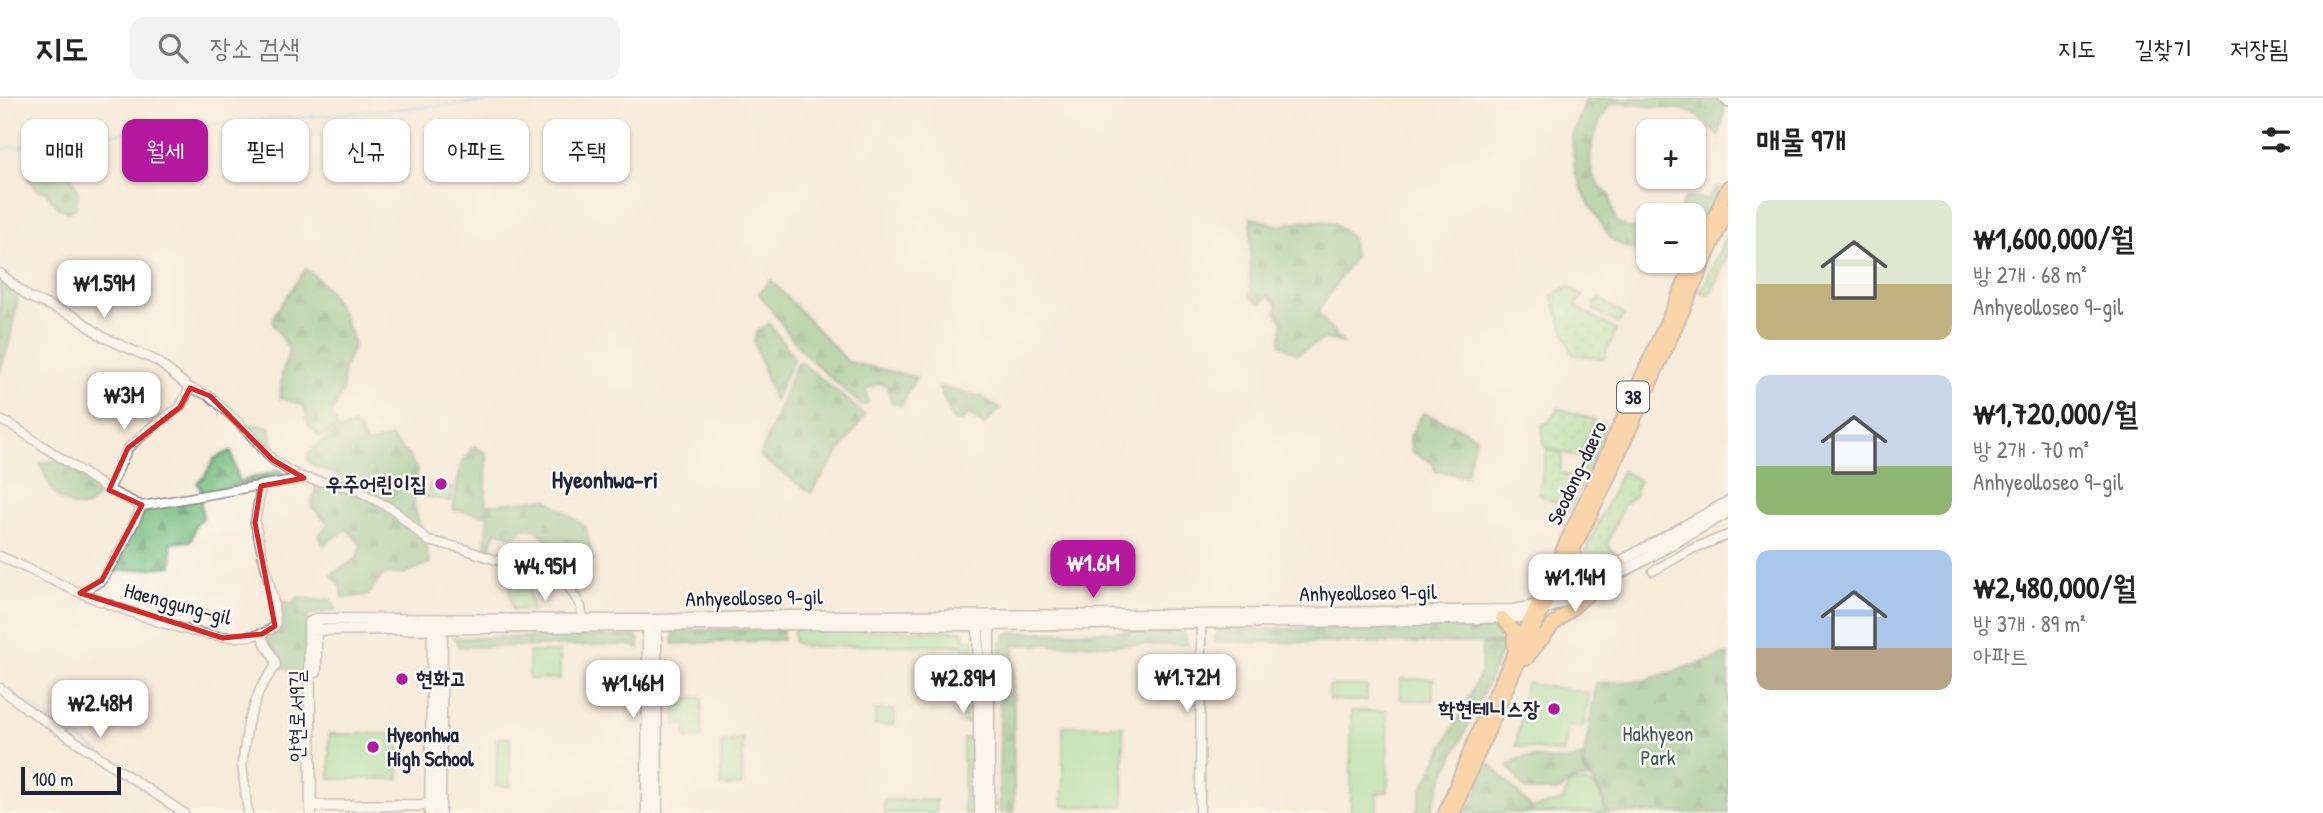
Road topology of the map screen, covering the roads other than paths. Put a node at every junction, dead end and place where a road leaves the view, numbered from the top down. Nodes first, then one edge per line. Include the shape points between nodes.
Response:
1 (1723, 98) edge
2 (1728, 103) edge
3 (1728, 187) edge
4 (1728, 209) edge
5 (1724, 225) edge
6 (0, 274) edge
7 (190, 388) junction
8 (0, 420) edge
9 (304, 478) junction
10 (261, 485) junction
11 (109, 491) junction
12 (1728, 502) edge
13 (142, 506) junction
14 (1728, 512) edge
15 (1728, 535) edge
16 (1575, 545) junction
17 (0, 556) edge
18 (1619, 563) junction
19 (1653, 572) dead end
20 (1595, 588) junction
21 (80, 593) junction
22 (1538, 609) junction
23 (1502, 618) junction
24 (1201, 619) junction
25 (983, 620) junction
26 (584, 622) junction
27 (437, 623) junction
28 (652, 624) junction
29 (314, 626) joint
30 (262, 634) junction
31 (1514, 651) junction
32 (1513, 676) junction
33 (0, 688) edge
34 (314, 809) edge
35 (430, 809) edge
36 (184, 813) edge
37 (248, 813) edge
38 (440, 813) edge
39 (648, 813) edge
40 (657, 813) edge
41 (980, 813) edge
42 (989, 813) edge
43 (1200, 813) edge
44 (1445, 813) edge
45 (1454, 813) edge

1 - 2 street
3 - 22 main road, Seodong-daero / 38
4 - 5 main road, Seodong-daero / 38
5 - 16 main road, Seodong-daero / 38
6 - 7 street via 29,297 157,361
7 - 9 street via 210,396 273,460
7 - 11 street via 180,407 128,448
8 - 11 street
9 - 10 street
9 - 26 street via 352,488 394,510 428,541 556,575 571,590
10 - 13 street
10 - 30 street via 255,523 276,622
11 - 13 street
12 - 18 street
13 - 21 street, Haenggung-gil via 102,580
14 - 20 street
15 - 19 street
16 - 18 main road via 1574,561 1579,570
16 - 22 main road, Seodong-daero / 38
17 - 21 street
18 - 22 street
20 - 22 street
20 - 32 main road via 1553,625
21 - 30 street, Haenggung-gil via 223,638
22 - 23 street
22 - 24 street, Anhyeolloseo 9-gil
22 - 31 main road, Seodong-daero / 38
22 - 32 main road, Seodong-daero / 38
23 - 24 street
23 - 31 main road via 1514,631
24 - 25 street, Anhyeolloseo 9-gil
24 - 43 street
25 - 28 street, Anhyeolloseo 9-gil via 790,616
25 - 41 street
25 - 42 street
26 - 27 street, Anhyeolloseo 9-gil
26 - 28 street, Anhyeolloseo 9-gil
27 - 29 street, Anhyeolloseo 9-gil
27 - 35 street
27 - 38 street
28 - 39 street
28 - 40 street
29 - 34 street, 안현로서9길
30 - 37 street via 276,665 260,689 248,723 242,765
31 - 44 main road, Seodong-daero / 38
32 - 45 main road, Seodong-daero / 38
33 - 36 street
34 - 35 street

